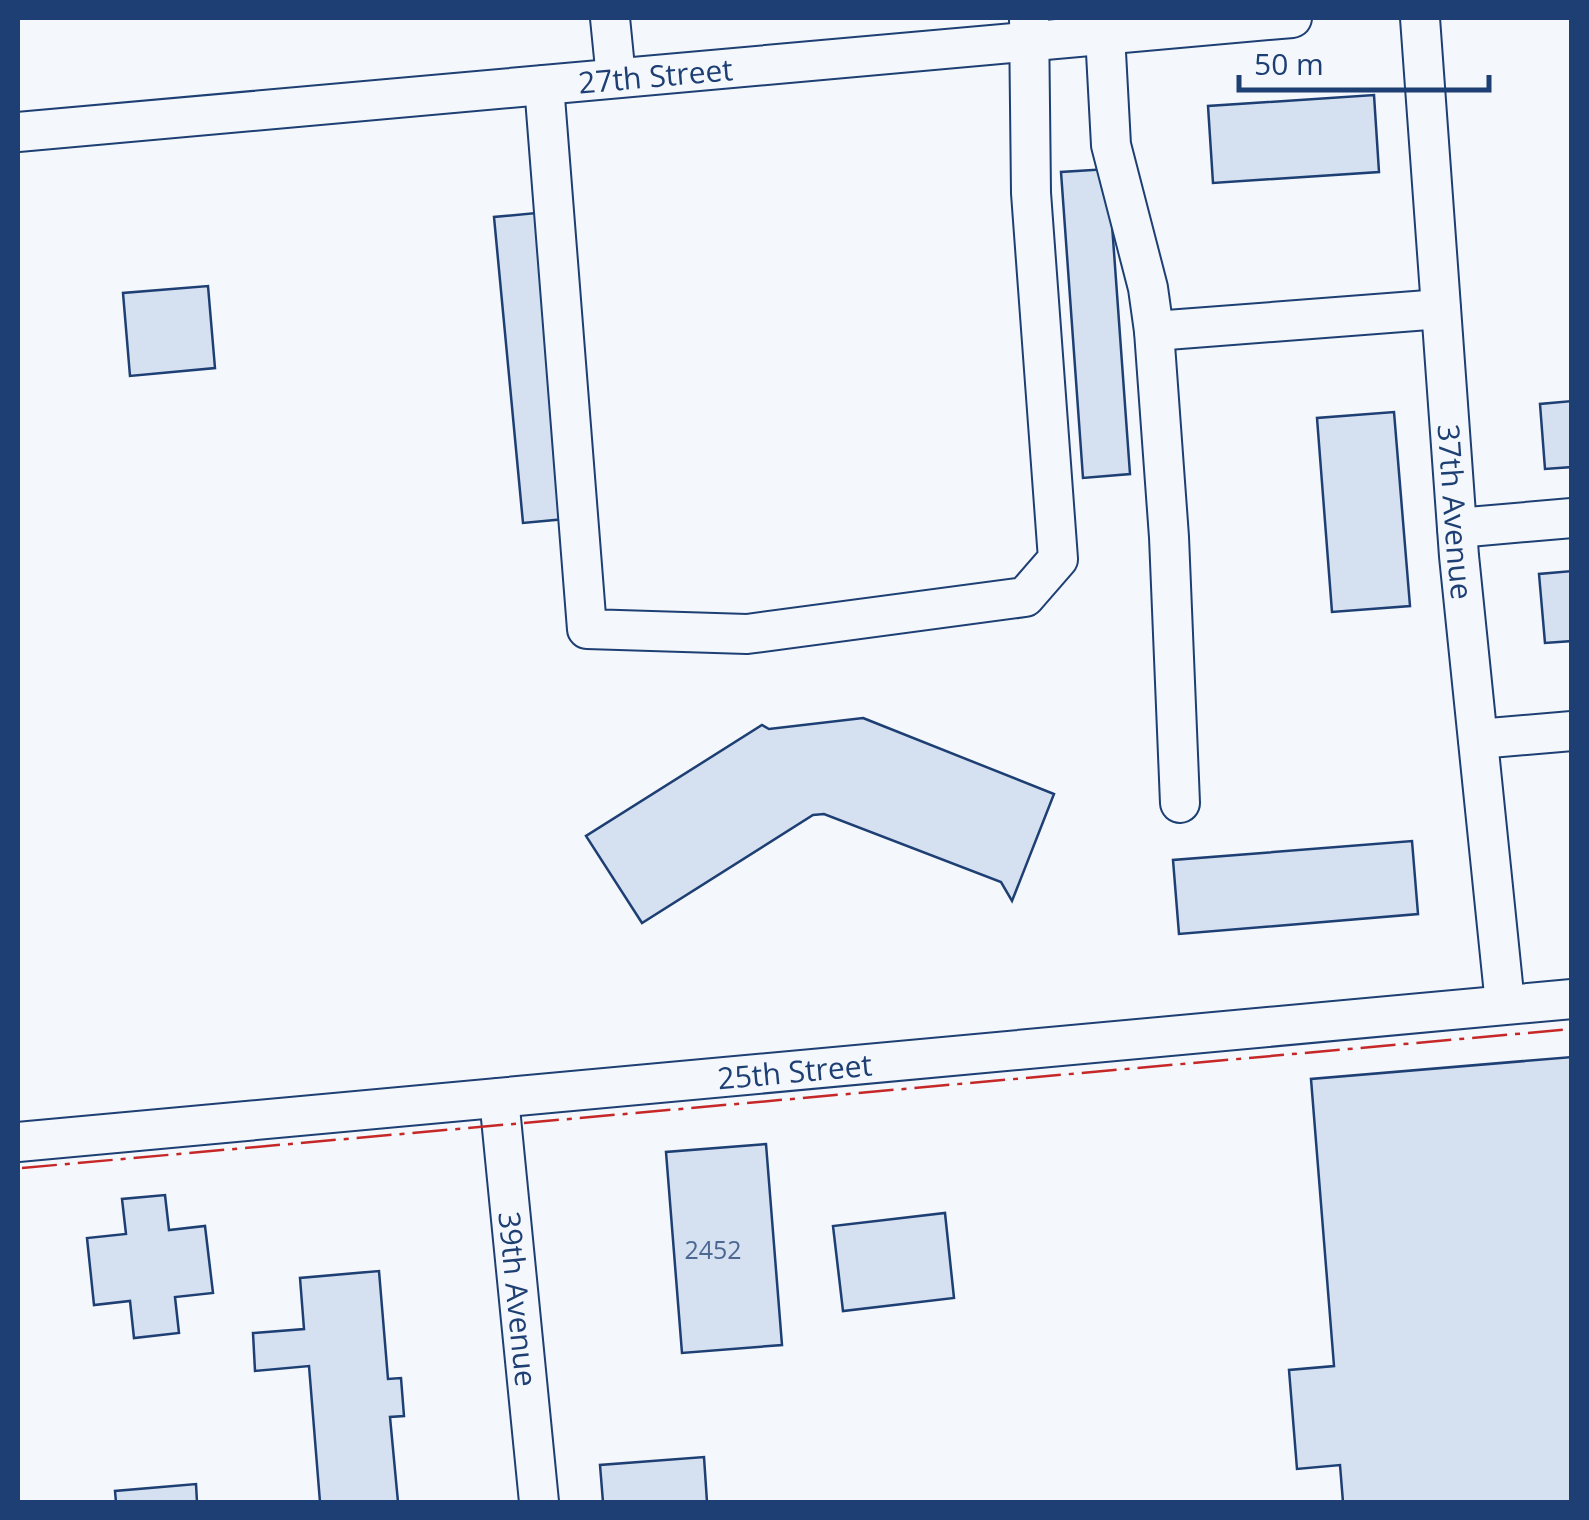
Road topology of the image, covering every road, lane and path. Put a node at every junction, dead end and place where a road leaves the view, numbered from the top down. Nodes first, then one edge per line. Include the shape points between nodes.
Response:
1 (610, 18) edge
2 (1292, 18) edge
3 (1420, 18) edge
4 (1030, 28) edge
5 (1104, 34) junction
6 (616, 78) junction
7 (544, 84) junction
8 (18, 132) edge
9 (1441, 308) junction
10 (1154, 331) junction
11 (1572, 518) edge
12 (1457, 528) junction
13 (1572, 731) edge
14 (1478, 740) junction
15 (1180, 803) dead end
16 (1572, 999) edge
17 (1505, 1004) junction
18 (500, 1098) junction
19 (18, 1142) edge
20 (540, 1502) edge

1 - 6 street
2 - 5 street, 27th Street
3 - 9 street, 37th Avenue
4 - 5 street, 27th Street
4 - 6 street, 27th Street
4 - 7 street via 1031,193 1058,558 1024,597 746,634 586,629
5 - 10 street via 1110,146
6 - 7 street, 27th Street
7 - 8 street, 27th Street
9 - 10 street
9 - 12 street, 37th Avenue
10 - 15 street
11 - 12 street
12 - 14 street, 37th Avenue
13 - 14 street
14 - 17 street, 37th Avenue
16 - 17 street, 25th Street
17 - 18 street, 25th Street
18 - 19 street, 25th Street
18 - 20 street, 39th Avenue

